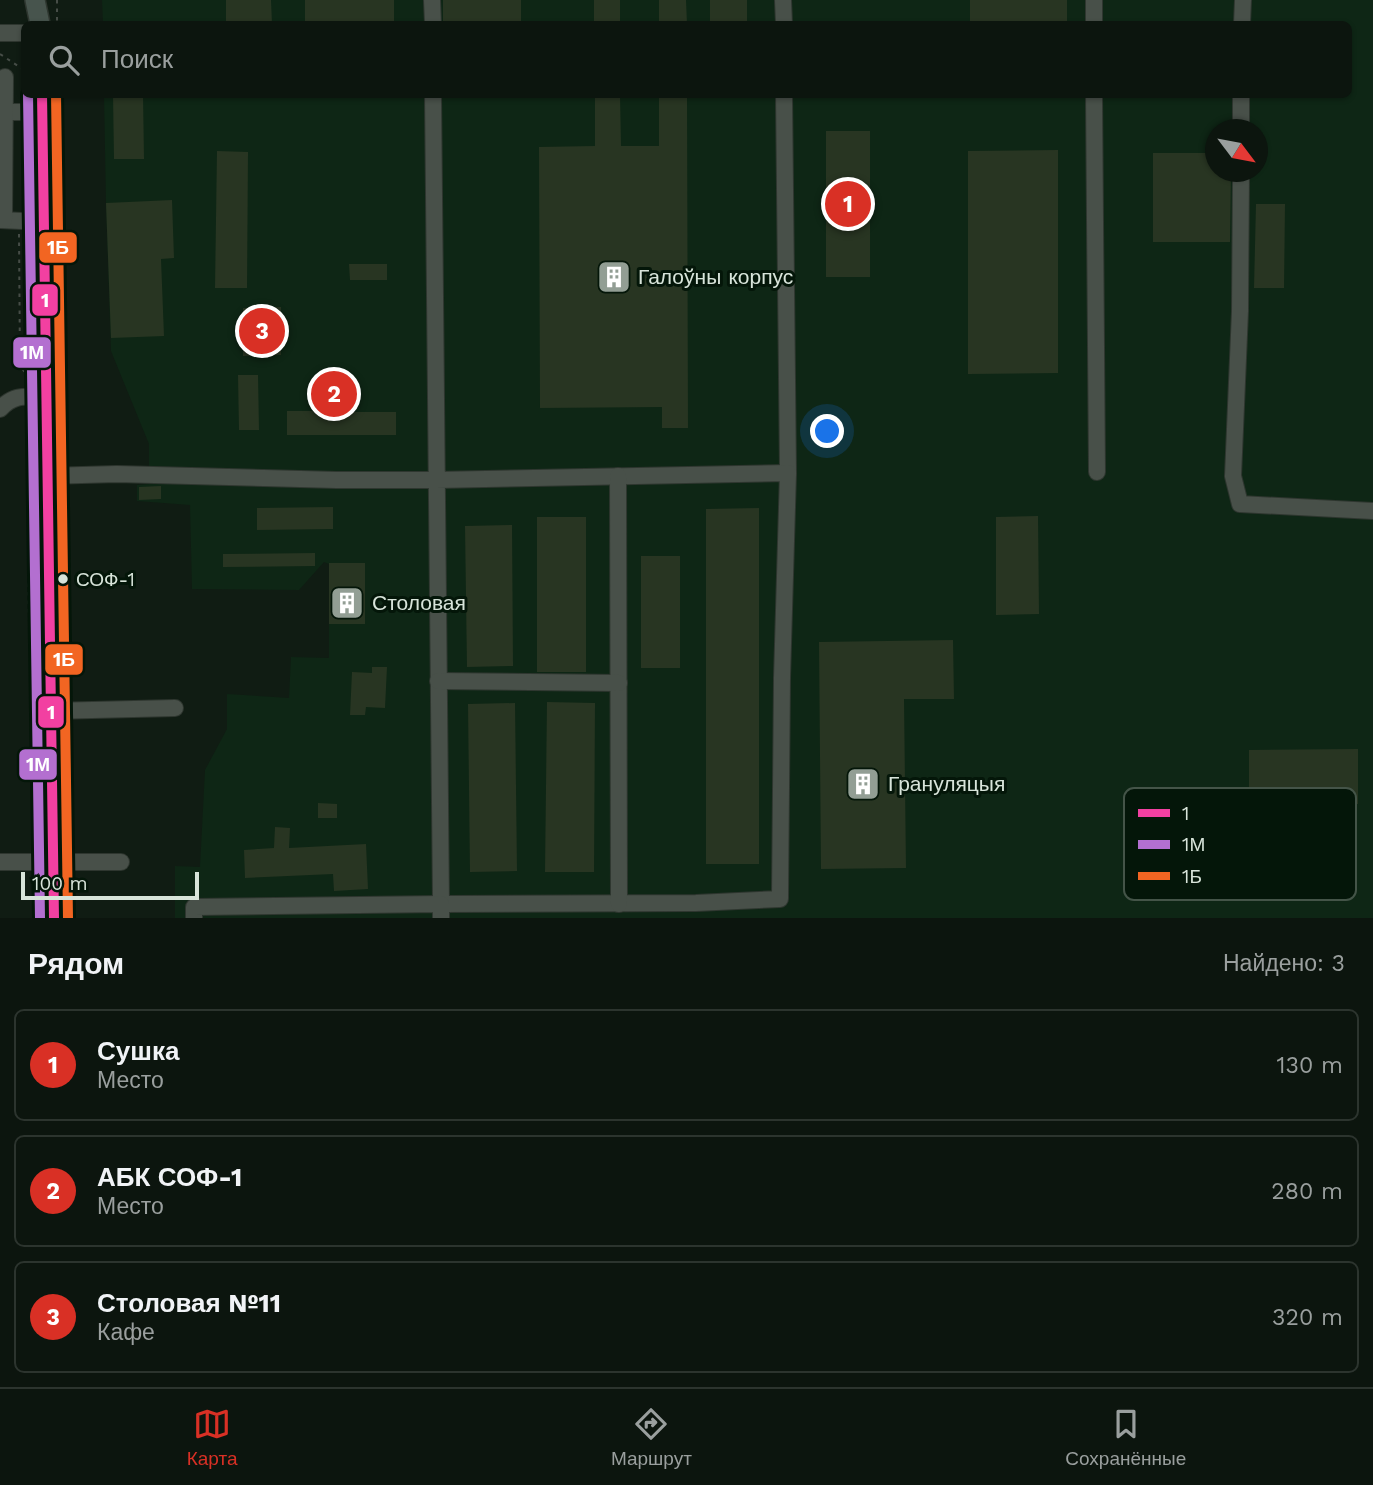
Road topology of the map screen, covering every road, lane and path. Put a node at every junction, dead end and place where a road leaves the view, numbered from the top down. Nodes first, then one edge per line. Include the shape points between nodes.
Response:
1 (35, 0) edge
2 (42, 0) edge
3 (57, 0) edge
4 (432, 0) edge
5 (783, 0) edge
6 (1094, 0) edge
7 (1243, 0) edge
8 (40, 21) edge
9 (41, 21) edge
10 (57, 21) edge
11 (432, 21) edge
12 (783, 21) edge
13 (1094, 21) edge
14 (1242, 21) edge
15 (0, 33) edge
16 (21, 33) edge
17 (0, 54) edge
18 (21, 69) edge
19 (5, 76) dead end
20 (433, 98) edge
21 (784, 98) edge
22 (1094, 98) edge
23 (1241, 98) edge
24 (37, 106) edge
25 (5, 111) junction
26 (1241, 119) edge
27 (1241, 182) edge
28 (2, 220) edge
29 (23, 221) junction
30 (44, 222) junction
31 (38, 397) junction
32 (4, 398) edge
33 (63, 412) dead end
34 (1097, 472) dead end
35 (788, 473) junction
36 (56, 476) junction
37 (618, 476) junction
38 (436, 480) junction
39 (1373, 511) edge
40 (438, 681) junction
41 (618, 683) junction
42 (175, 708) dead end
43 (59, 711) junction
44 (0, 862) edge
45 (62, 862) junction
46 (121, 862) dead end
47 (619, 904) junction
48 (441, 911) edge
49 (54, 918) edge
50 (73, 918) edge
51 (194, 918) edge

1 - 8 main road
2 - 9 main road
3 - 10 path
4 - 11 lane
5 - 12 lane
6 - 13 lane
7 - 14 lane
15 - 16 lane
17 - 18 path
19 - 25 lane
20 - 38 lane
21 - 35 lane
22 - 34 lane
23 - 26 lane
24 - 25 lane
24 - 29 path
24 - 30 main road
25 - 28 lane
27 - 39 lane via 1233,476 1240,504
28 - 29 lane
29 - 30 lane
29 - 31 path via 19,232 20,367 29,375
30 - 31 main road
31 - 32 lane
31 - 36 main road
33 - 36 path
35 - 37 lane
35 - 47 lane via 780,899
36 - 38 lane
36 - 43 main road via 48,585
36 - 43 path via 69,526 70,591
37 - 38 lane
37 - 41 lane
38 - 40 lane
40 - 41 lane
40 - 48 lane
41 - 47 lane
42 - 43 lane
43 - 45 main road
44 - 45 lane
45 - 46 lane
45 - 49 main road
45 - 50 path
47 - 48 lane
48 - 51 lane via 194,907

